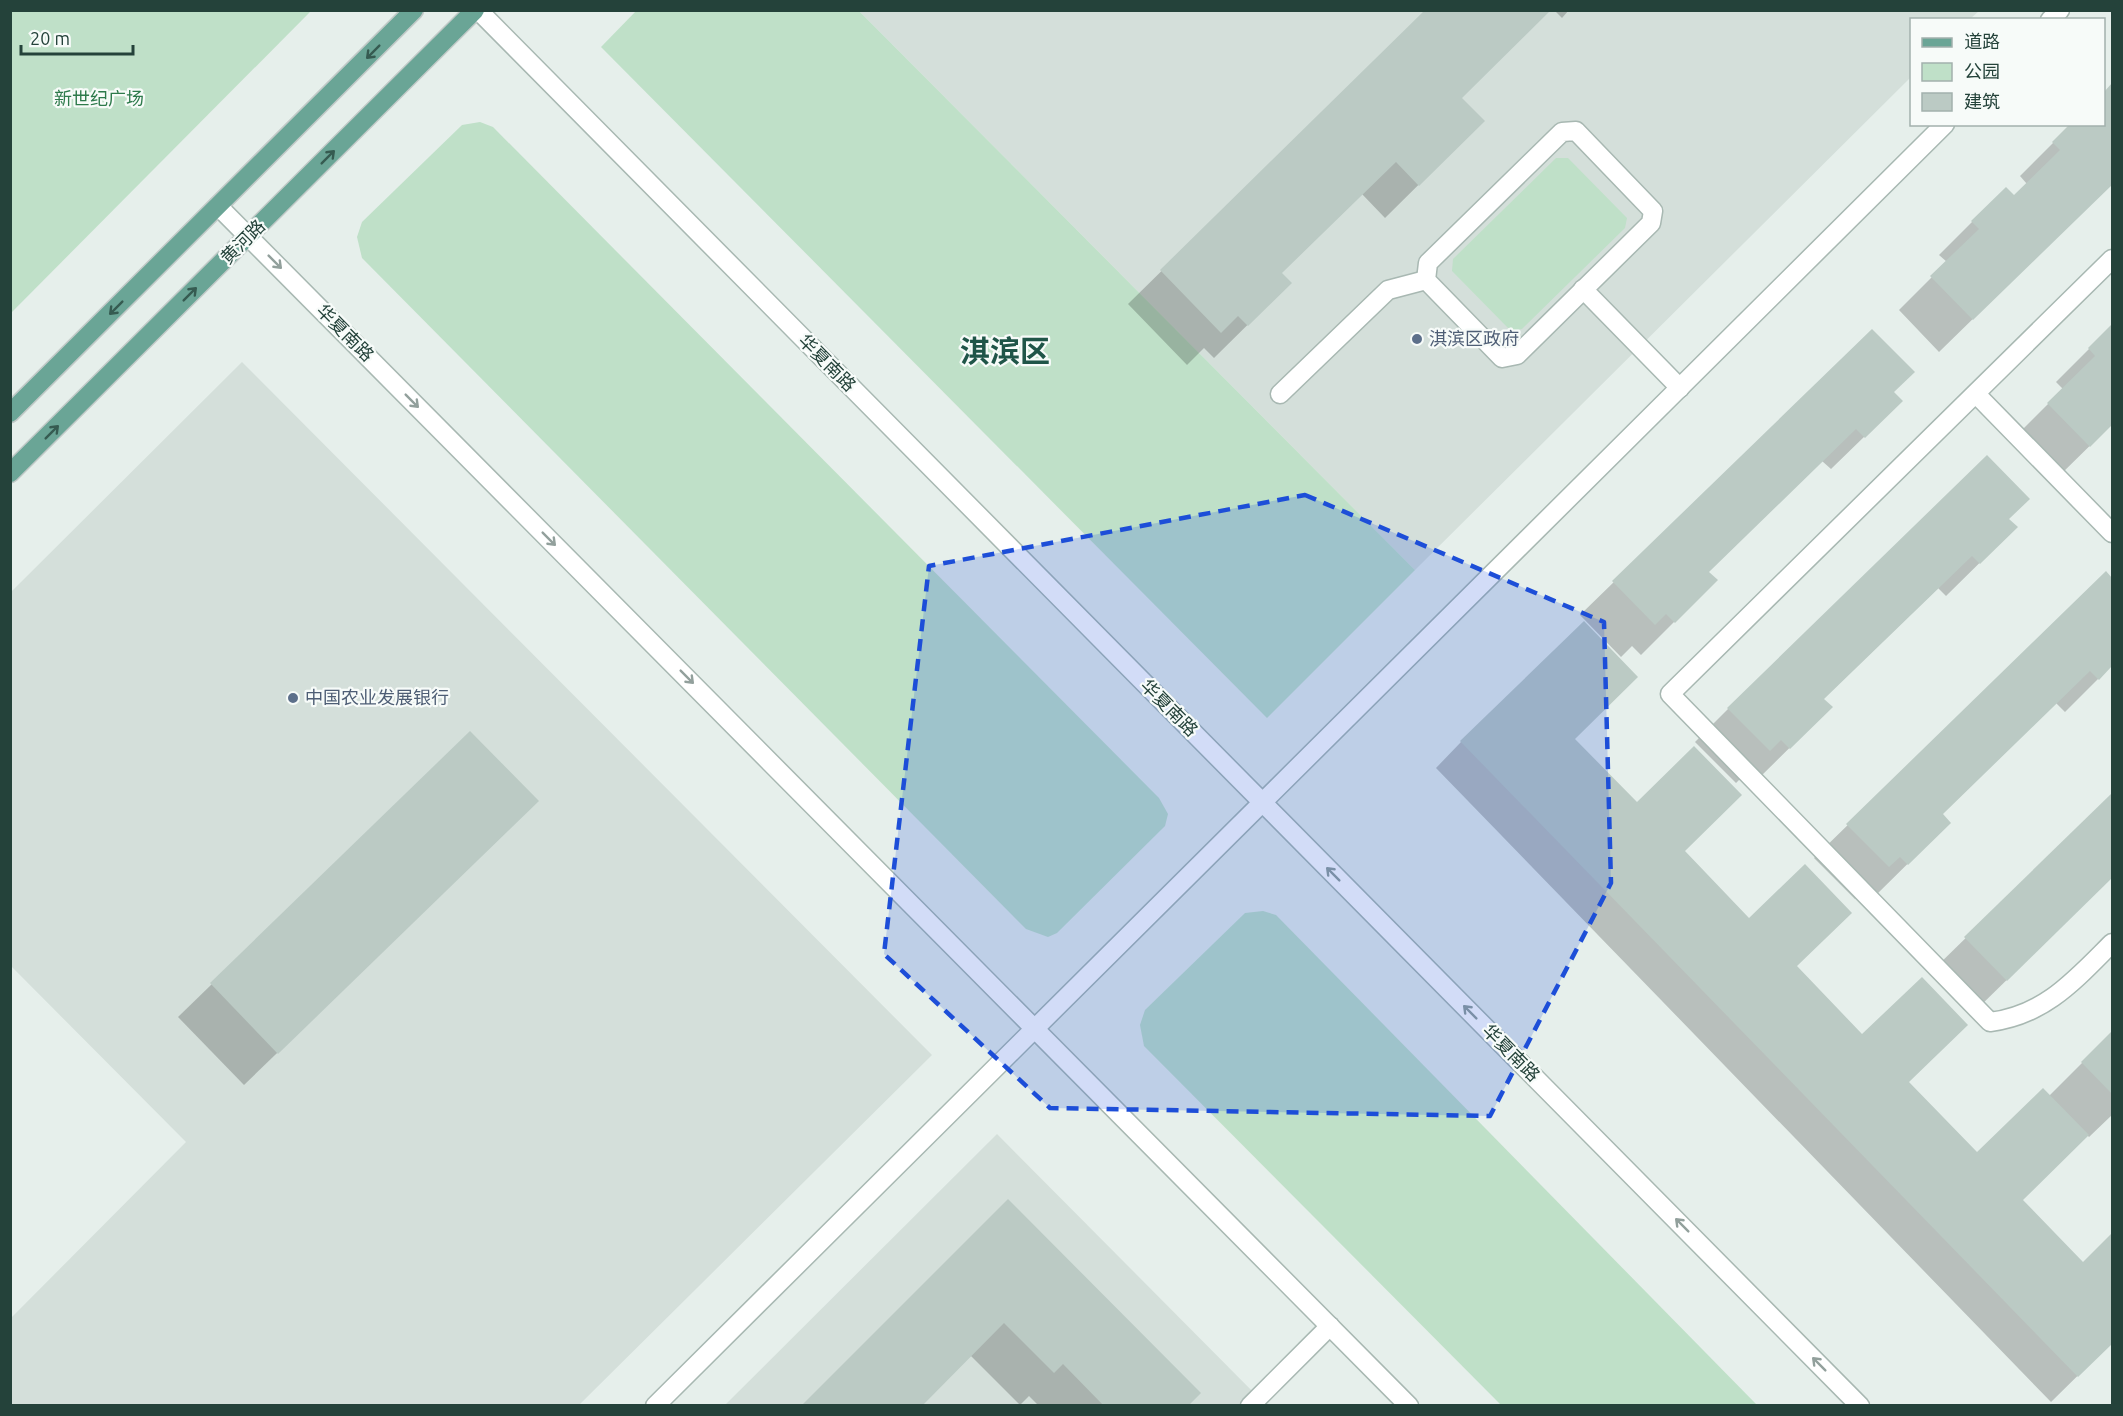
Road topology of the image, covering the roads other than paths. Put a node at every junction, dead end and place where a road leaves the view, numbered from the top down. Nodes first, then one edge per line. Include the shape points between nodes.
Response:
1 (414, 10) edge
2 (476, 10) edge
3 (1943, 126) edge
4 (218, 206) junction
5 (249, 236) junction
6 (2112, 259) edge
7 (1426, 280) junction
8 (1583, 289) junction
9 (1680, 388) junction
10 (1280, 394) dead end
11 (1976, 394) junction
12 (10, 413) edge
13 (10, 473) edge
14 (2112, 533) edge
15 (1262, 802) junction
16 (2112, 943) edge
17 (1035, 1028) junction
18 (1330, 1326) junction
19 (655, 1406) edge
20 (1250, 1406) edge
21 (1409, 1406) edge
22 (1860, 1406) edge

1 -> 4 main road
5 -> 2 main road, 黄河路
2 - 15 street, 华夏南路
3 - 9 street
4 - 5 street, 华夏南路
4 -> 12 main road
13 -> 5 main road, 黄河路
5 -> 17 street, 华夏南路
6 - 11 street
7 - 8 street via 1502,358 1517,355
7 - 8 street via 1428,263 1562,132 1576,132 1653,211 1651,223
7 - 10 street via 1388,290
8 - 9 street
9 - 15 street
11 - 14 street
11 - 16 street via 1670,694 1990,1022 2032,1012 2067,988
15 - 17 street
22 -> 15 street, 华夏南路
17 - 18 street, 华夏南路
17 - 19 street
18 - 20 street
18 - 21 street, 华夏南路

